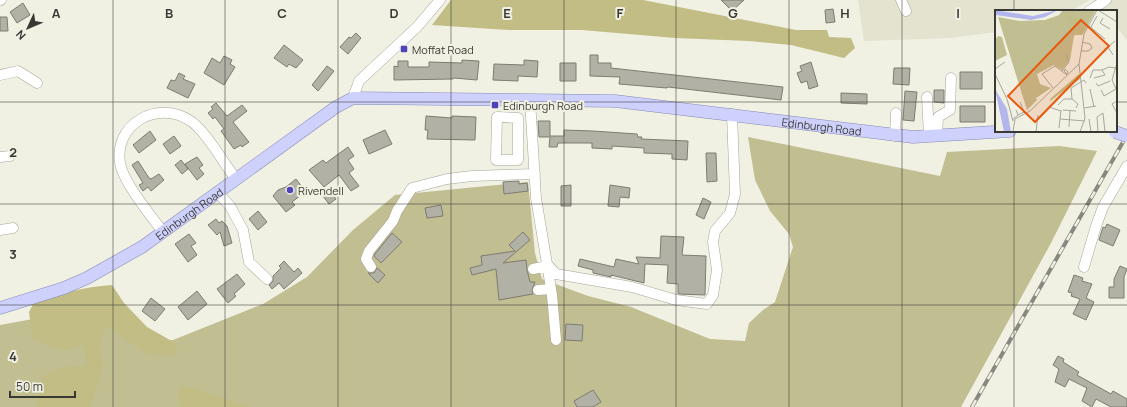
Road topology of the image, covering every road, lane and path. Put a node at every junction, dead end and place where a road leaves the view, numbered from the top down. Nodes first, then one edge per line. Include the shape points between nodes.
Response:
1 (440, 0) edge
2 (901, 0) edge
3 (1106, 0) edge
4 (1091, 10) edge
5 (906, 11) dead end
6 (0, 75) edge
7 (951, 78) dead end
8 (37, 83) dead end
9 (927, 97) dead end
10 (353, 98) junction
11 (530, 100) junction
12 (896, 113) dead end
13 (732, 114) junction
14 (995, 132) edge
15 (1113, 132) edge
16 (895, 136) junction
17 (933, 136) junction
18 (1127, 136) edge
19 (518, 160) junction
20 (1127, 166) edge
21 (535, 172) junction
22 (236, 179) junction
23 (218, 192) junction
24 (13, 228) dead end
25 (0, 230) edge
26 (163, 232) junction
27 (547, 265) junction
28 (371, 267) dead end
29 (1084, 267) dead end
30 (533, 269) dead end
31 (267, 279) dead end
32 (551, 289) junction
33 (538, 290) dead end
34 (0, 308) edge
35 (556, 340) dead end

1 - 10 street via 417,27 359,80
2 - 5 street
3 - 4 street
6 - 8 street via 18,71
7 - 17 street via 950,110 938,117
9 - 17 street
10 - 11 main road, Edinburgh Road
10 - 22 main road, Edinburgh Road via 336,107
11 - 13 main road, Edinburgh Road via 615,101
11 - 21 street
12 - 16 street
13 - 16 main road, Edinburgh Road
13 - 27 street via 735,194 730,213 715,231 713,242 717,270 713,295 707,304 676,300 632,287 556,274
14 - 17 main road, Edinburgh Road
15 - 18 main road, bridge
16 - 17 main road, Edinburgh Road
19 - 19 street via 496,160 497,117 518,118
19 - 21 street
20 - 29 street via 1103,207
21 - 27 street via 536,198
21 - 28 street via 447,179 412,188 393,221 369,251 366,259
22 - 23 main road, Edinburgh Road
22 - 26 street via 190,120 175,113 163,112 148,114 136,121 122,141 120,164 126,179
23 - 26 main road, Edinburgh Road
23 - 31 street via 230,206 243,230 249,262
24 - 25 street
26 - 34 main road, Edinburgh Road via 87,278
27 - 30 street
27 - 32 street
32 - 33 street
32 - 35 street

